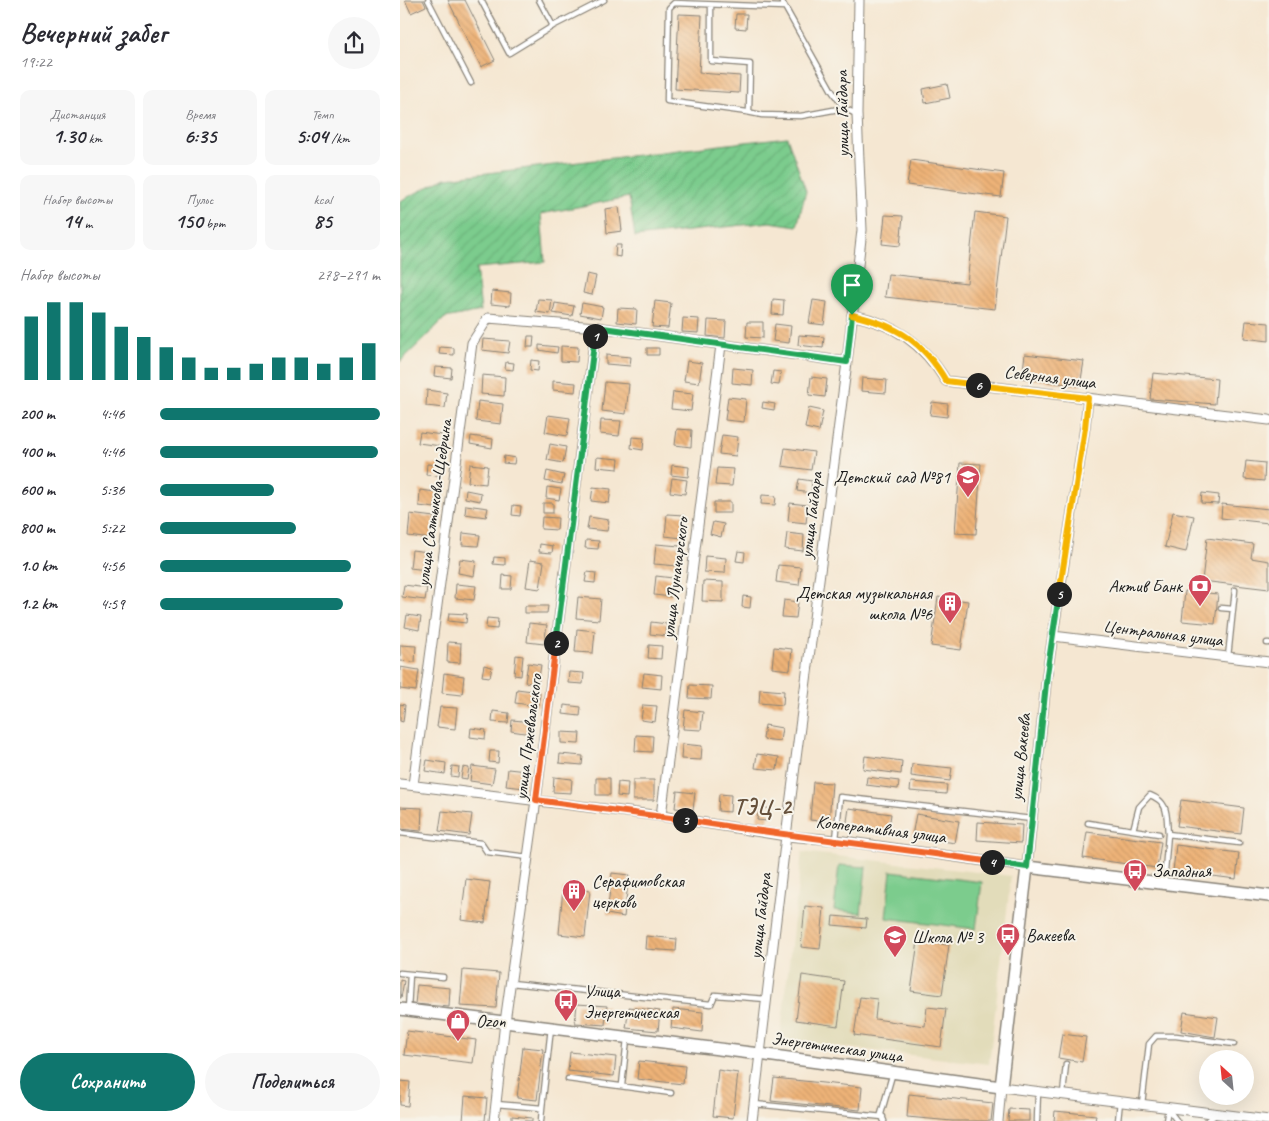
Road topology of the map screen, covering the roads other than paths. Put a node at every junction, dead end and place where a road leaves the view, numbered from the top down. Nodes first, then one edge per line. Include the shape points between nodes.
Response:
1 (428, 0) edge
2 (481, 0) edge
3 (539, 0) edge
4 (604, 0) edge
5 (781, 0) edge
6 (859, 0) edge
7 (711, 4) junction
8 (785, 8) junction
9 (553, 26) junction
10 (472, 83) dead end
11 (844, 108) junction
12 (749, 112) junction
13 (857, 114) junction
14 (852, 315) junction
15 (596, 327) junction
16 (721, 344) junction
17 (847, 362) junction
18 (1088, 398) junction
19 (1269, 420) edge
20 (1234, 590) dead end
21 (1220, 608) dead end
22 (1233, 609) junction
23 (1052, 636) junction
24 (1228, 657) junction
25 (1269, 662) edge
26 (400, 784) edge
27 (413, 785) junction
28 (536, 800) junction
29 (661, 816) junction
30 (1032, 819) junction
31 (1088, 823) dead end
32 (1133, 830) junction
33 (400, 833) edge
34 (1159, 834) dead end
35 (1168, 834) junction
36 (786, 836) junction
37 (836, 840) junction
38 (1239, 843) dead end
39 (528, 857) junction
40 (1027, 867) junction
41 (1164, 884) junction
42 (1269, 896) edge
43 (400, 972) edge
44 (410, 974) junction
45 (443, 977) dead end
46 (511, 983) junction
47 (766, 999) junction
48 (404, 1010) edge
49 (506, 1022) junction
50 (552, 1028) junction
51 (627, 1038) junction
52 (1234, 1044) dead end
53 (759, 1054) junction
54 (1066, 1064) dead end
55 (893, 1072) junction
56 (568, 1079) dead end
57 (622, 1085) junction
58 (1001, 1087) junction
59 (1038, 1091) junction
60 (671, 1093) dead end
61 (1063, 1094) junction
62 (1120, 1101) junction
63 (496, 1104) junction
64 (754, 1104) junction
65 (1142, 1104) junction
66 (542, 1108) junction
67 (1168, 1108) junction
68 (1222, 1116) edge
69 (884, 1120) edge
70 (494, 1121) edge
71 (541, 1121) edge
72 (752, 1121) edge
73 (998, 1121) edge
74 (1037, 1121) edge
75 (1118, 1121) edge
76 (1166, 1121) edge
77 (1177, 1121) edge
78 (1207, 1121) edge
79 (1268, 1121) edge

1 - 10 lane
2 - 9 lane via 508,53
3 - 9 lane
4 - 9 lane
5 - 8 lane
6 - 13 street, улица Гайдара
7 - 8 lane
7 - 12 lane via 711,60 750,64
7 - 12 lane via 674,3 669,8 666,101
8 - 11 lane
11 - 12 lane via 801,116
11 - 13 lane
13 - 14 street, улица Гайдара via 862,230
14 - 17 street, улица Гайдара
14 - 18 street, Северная улица via 881,322 906,335 938,367 946,381
15 - 16 street
15 - 27 street, улица Салтыкова-Щедрина via 488,318 472,343
15 - 28 street, улица Пржевальского
16 - 17 street
16 - 29 street, улица Луначарского
17 - 36 street, улица Гайдара
18 - 19 street, Северная улица
18 - 23 street, улица Вакеева
20 - 22 lane
21 - 22 lane
22 - 24 lane
23 - 24 street, Центральная улица
23 - 30 street, улица Вакеева
24 - 25 street, Центральная улица
26 - 27 street, Кооперативная улица
27 - 28 street, Кооперативная улица
28 - 29 street, Кооперативная улица
28 - 39 street, улица Пржевальского
29 - 36 street, Кооперативная улица
30 - 37 lane via 840,797
30 - 40 street, улица Вакеева
31 - 32 lane
32 - 34 lane
32 - 35 lane via 1139,807 1150,795 1160,799 1165,806
33 - 39 lane via 481,843 487,852
35 - 38 lane
35 - 41 lane
36 - 37 street, Кооперативная улица
36 - 47 street, улица Гайдара
37 - 40 street, Кооперативная улица
39 - 46 street, улица Пржевальского
40 - 41 street, Кооперативная улица
40 - 58 street, улица Вакеева
41 - 42 street, Кооперативная улица
43 - 44 lane
44 - 45 lane
44 - 48 lane
46 - 47 lane via 711,1004 714,995
46 - 49 street, улица Пржевальского
47 - 53 street, улица Гайдара
48 - 49 street, Энергетическая улица
49 - 50 street, Энергетическая улица
49 - 63 street, улица Пржевальского
50 - 51 street, Энергетическая улица
50 - 66 lane
51 - 53 street, Энергетическая улица
51 - 57 lane
52 - 65 lane via 1156,1036 1149,1044
53 - 55 street, Энергетическая улица
53 - 64 street, улица Гайдара
54 - 61 lane
55 - 58 street, Энергетическая улица
55 - 69 lane via 881,1114
56 - 57 lane
57 - 60 lane
58 - 59 street, Энергетическая улица
58 - 73 street, улица Вакеева
59 - 61 street, Энергетическая улица
59 - 74 lane
61 - 62 street, Энергетическая улица
62 - 65 street, Энергетическая улица
62 - 75 lane
63 - 66 lane
63 - 70 street, улица Пржевальского
64 - 69 lane
64 - 72 street, улица Гайдара
65 - 67 street, Энергетическая улица
66 - 71 lane
67 - 68 street, Энергетическая улица
67 - 76 lane
67 - 77 lane
68 - 78 lane
68 - 79 street, Энергетическая улица

